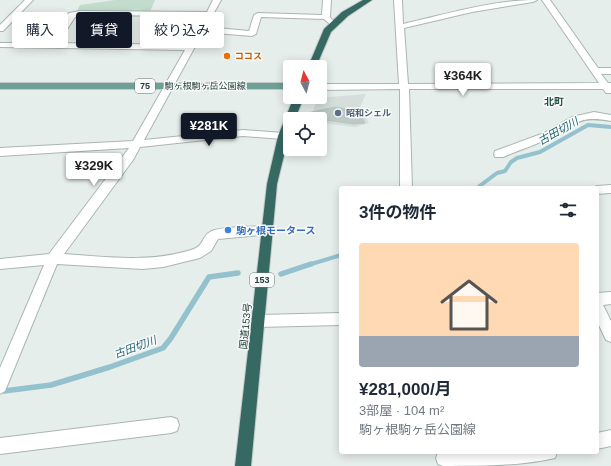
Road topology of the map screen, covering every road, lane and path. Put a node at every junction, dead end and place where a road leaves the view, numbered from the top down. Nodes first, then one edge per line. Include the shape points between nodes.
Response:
1 (29, 0) edge
2 (217, 0) edge
3 (327, 0) edge
4 (368, 0) edge
5 (398, 0) edge
6 (533, 0) edge
7 (546, 0) edge
8 (211, 12) edge
9 (140, 13) edge
10 (326, 17) junction
11 (68, 21) edge
12 (333, 24) junction
13 (400, 27) junction
14 (0, 29) edge
15 (224, 31) edge
16 (0, 45) edge
17 (12, 45) edge
18 (68, 45) edge
19 (140, 47) edge
20 (190, 48) edge
21 (315, 60) edge
22 (595, 71) junction
23 (611, 71) edge
24 (0, 86) edge
25 (169, 86) junction
26 (283, 86) edge
27 (404, 86) junction
28 (327, 87) edge
29 (608, 87) edge
30 (611, 94) edge
31 (611, 118) edge
32 (283, 136) joint
33 (136, 144) junction
34 (0, 152) edge
35 (499, 154) dead end
36 (406, 186) edge
37 (611, 189) edge
38 (599, 190) edge
39 (267, 231) junction
40 (53, 259) junction
41 (0, 264) edge
42 (611, 298) edge
43 (599, 299) edge
44 (599, 311) edge
45 (339, 319) edge
46 (258, 321) junction
47 (611, 335) edge
48 (0, 386) edge
49 (170, 425) dead end
50 (611, 438) edge
51 (599, 441) edge
52 (0, 446) edge
53 (540, 454) edge
54 (444, 459) edge
55 (243, 466) edge

1 - 14 street
2 - 8 street
3 - 10 street
4 - 12 highway
5 - 13 street
6 - 13 street via 472,10
7 - 22 street
9 - 11 street via 80,13 72,15
10 - 12 street
10 - 15 street via 258,15 252,34
12 - 21 highway via 323,38
13 - 27 street
16 - 17 street
18 - 19 street
20 - 25 street
22 - 23 street
22 - 29 street
24 - 25 main road, 駒ヶ根駒ヶ岳公園線 / 75
25 - 26 main road, 駒ヶ根駒ヶ岳公園線 / 75
25 - 33 street
27 - 28 street
27 - 29 street
27 - 36 street
29 - 30 street
31 - 35 street via 594,115 575,119 548,135
32 - 33 street via 243,133
32 - 39 highway, 国道153号 / 153 via 272,184
33 - 34 street
33 - 40 street via 102,196
37 - 38 street
39 - 40 street via 215,234 207,247 196,254 163,262 136,264
39 - 46 highway, 国道153号 / 153
40 - 41 street
40 - 48 street
42 - 43 street
44 - 47 street
45 - 46 street
46 - 55 highway, 国道153号 / 153
49 - 52 street
50 - 51 street
53 - 54 street via 516,459

